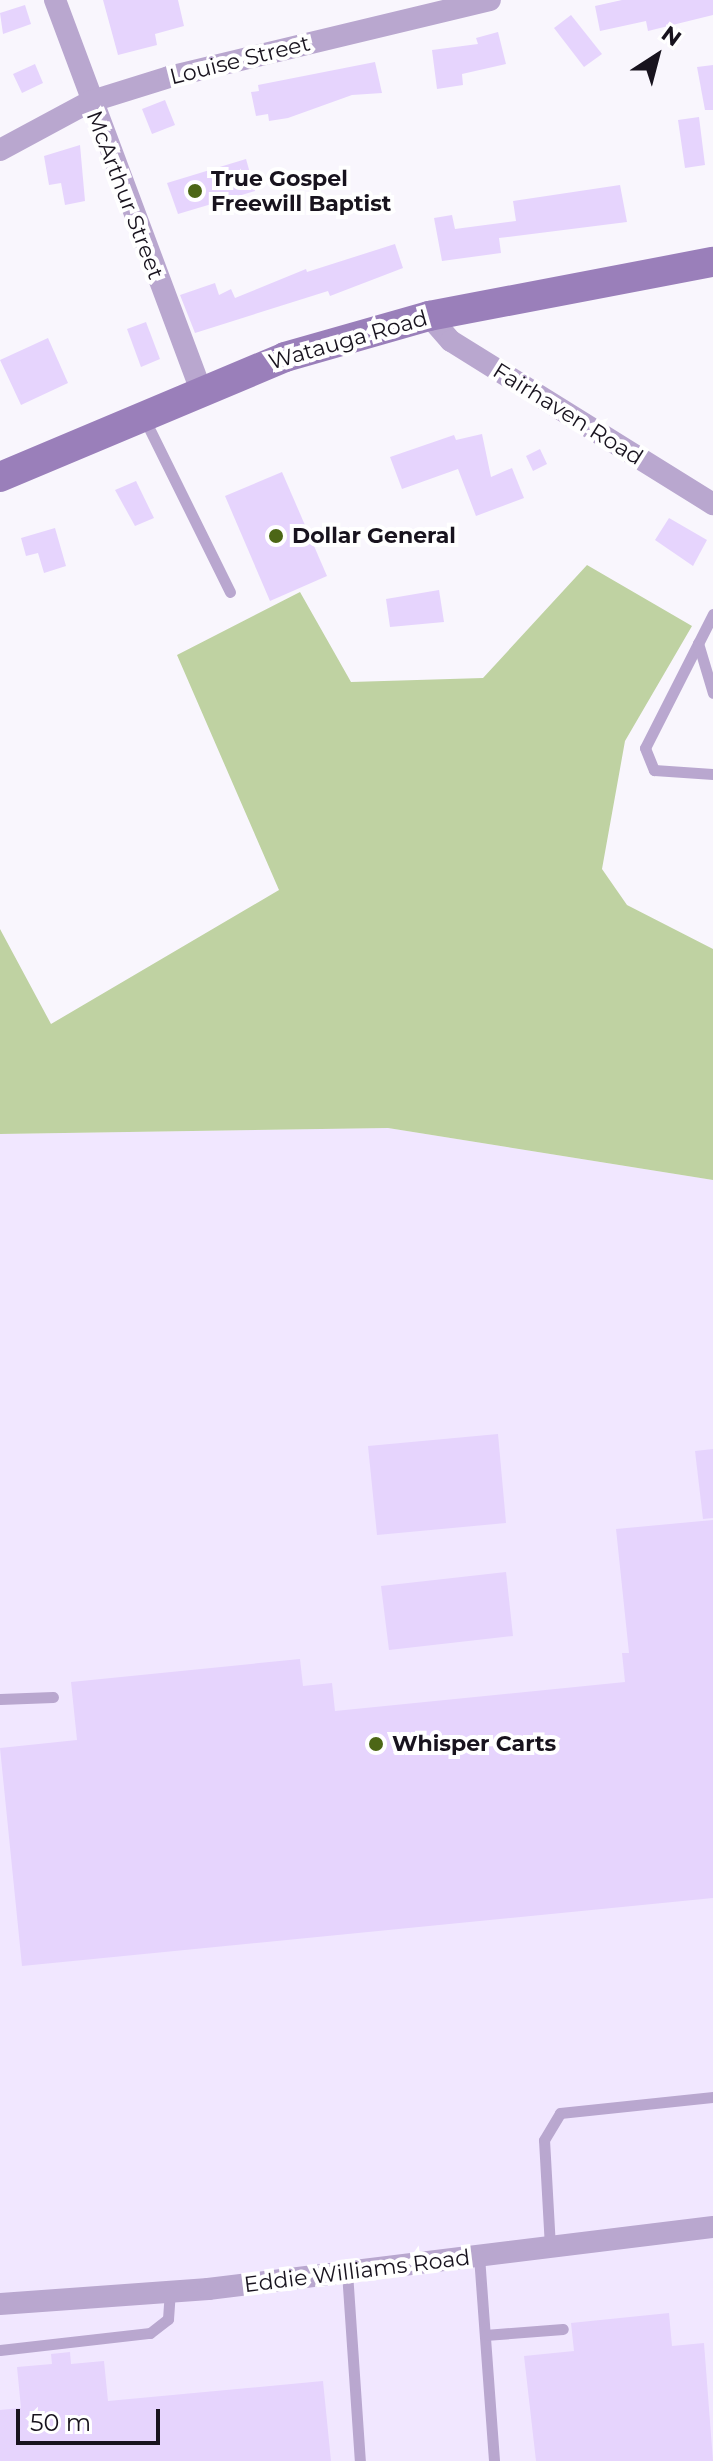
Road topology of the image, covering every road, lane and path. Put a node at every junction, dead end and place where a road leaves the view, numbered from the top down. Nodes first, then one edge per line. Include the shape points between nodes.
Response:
1 (55, 0) edge
2 (490, 0) edge
3 (89, 102) junction
4 (0, 150) edge
5 (713, 262) edge
6 (429, 316) junction
7 (200, 388) junction
8 (142, 414) junction
9 (0, 477) edge
10 (713, 504) edge
11 (230, 592) dead end
12 (713, 614) edge
13 (698, 643) junction
14 (713, 693) edge
15 (713, 774) edge
16 (53, 1697) dead end
17 (0, 1699) edge
18 (713, 2097) edge
19 (713, 2227) edge
20 (550, 2247) junction
21 (479, 2256) junction
22 (347, 2272) junction
23 (170, 2292) junction
24 (0, 2304) edge
25 (563, 2329) dead end
26 (485, 2335) junction
27 (0, 2350) edge
28 (360, 2461) edge
29 (494, 2461) edge

1 - 3 street, McArthur Street
2 - 3 street, Louise Street via 169,77
3 - 4 street, Louise Street
3 - 7 street, McArthur Street
5 - 6 main road, Watauga Road
6 - 7 main road, Watauga Road via 285,357
6 - 10 street, Fairhaven Road via 451,341
7 - 8 main road, Watauga Road
8 - 9 main road, Watauga Road
8 - 11 lane
12 - 13 lane
13 - 14 lane
13 - 15 lane via 650,733 646,761 654,770
16 - 17 lane
18 - 20 lane via 560,2113 544,2140
19 - 20 street, Eddie Williams Road
20 - 21 street, Eddie Williams Road
21 - 22 street, Eddie Williams Road
21 - 26 lane
22 - 23 street, Eddie Williams Road
22 - 28 lane
23 - 24 street, Eddie Williams Road
23 - 27 lane via 168,2319 150,2333
25 - 26 lane
26 - 29 lane

